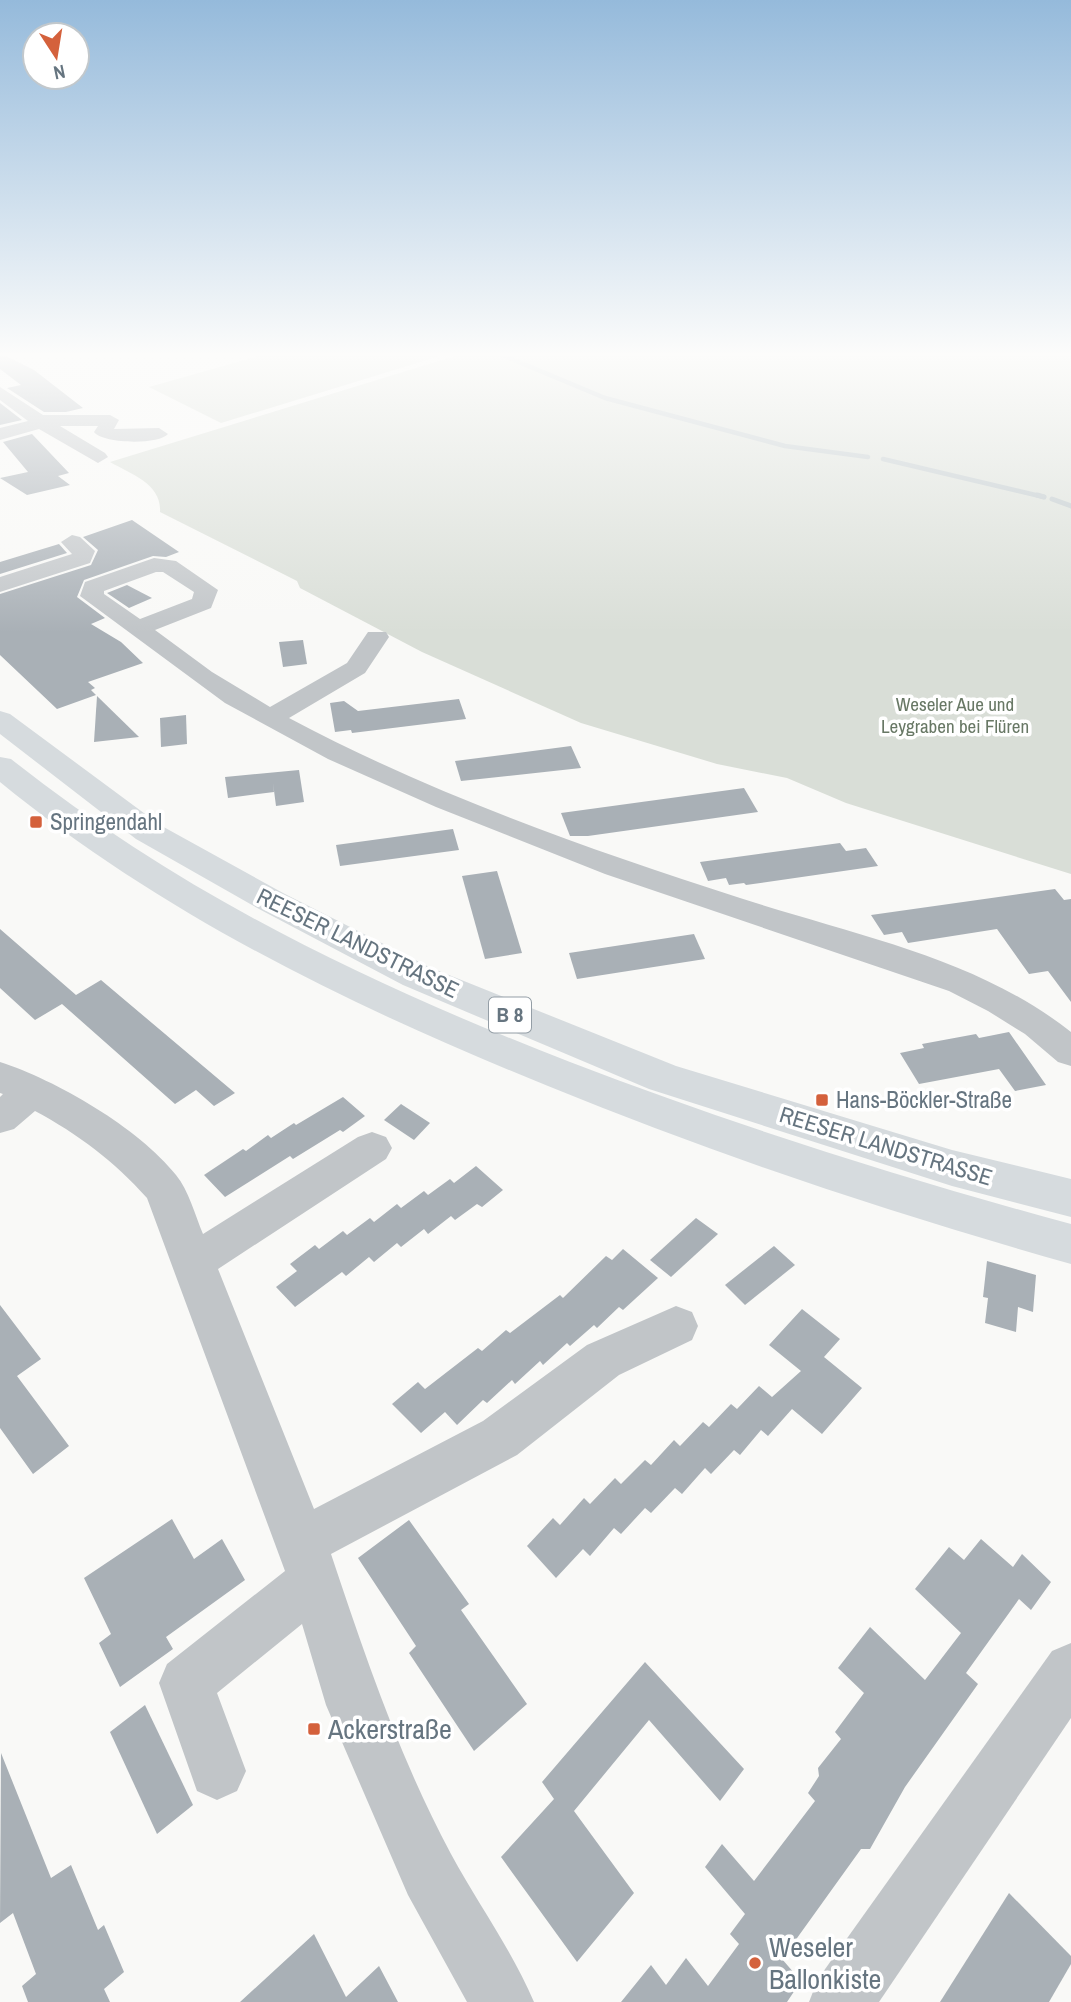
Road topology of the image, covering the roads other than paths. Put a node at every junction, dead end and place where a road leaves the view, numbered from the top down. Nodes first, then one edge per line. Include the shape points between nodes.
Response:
1 (79, 445) edge
2 (98, 457) dead end
3 (72, 542) dead end
4 (0, 585) edge
5 (144, 632) dead end
6 (377, 637) dead end
7 (272, 717) junction
8 (0, 720) edge
9 (0, 766) edge
10 (1067, 1043) edge
11 (11, 1096) edge
12 (372, 1148) dead end
13 (1071, 1198) edge
14 (1071, 1244) edge
15 (194, 1262) junction
16 (676, 1326) dead end
17 (308, 1561) junction
18 (1071, 1670) edge
19 (217, 1771) dead end
20 (502, 2002) edge
21 (841, 2002) edge

1 - 2 street
3 - 4 street via 84,551 82,558
5 - 7 street via 203,677
6 - 7 street via 356,668
7 - 10 street via 396,779 492,820 713,901 932,972 1005,1004
8 - 13 main road, REESER LANDSTRASSE / B 8 via 148,832 416,976 663,1078 952,1168
9 - 14 main road, REESER LANDSTRASSE / B 8 via 130,861 242,929 401,1010 672,1119 960,1214
11 - 15 street via 87,1121 135,1158 163,1188
12 - 15 street
15 - 17 street
16 - 17 street via 603,1360 500,1438
17 - 19 street via 186,1683
17 - 20 street via 354,1705 429,1874
18 - 21 street

